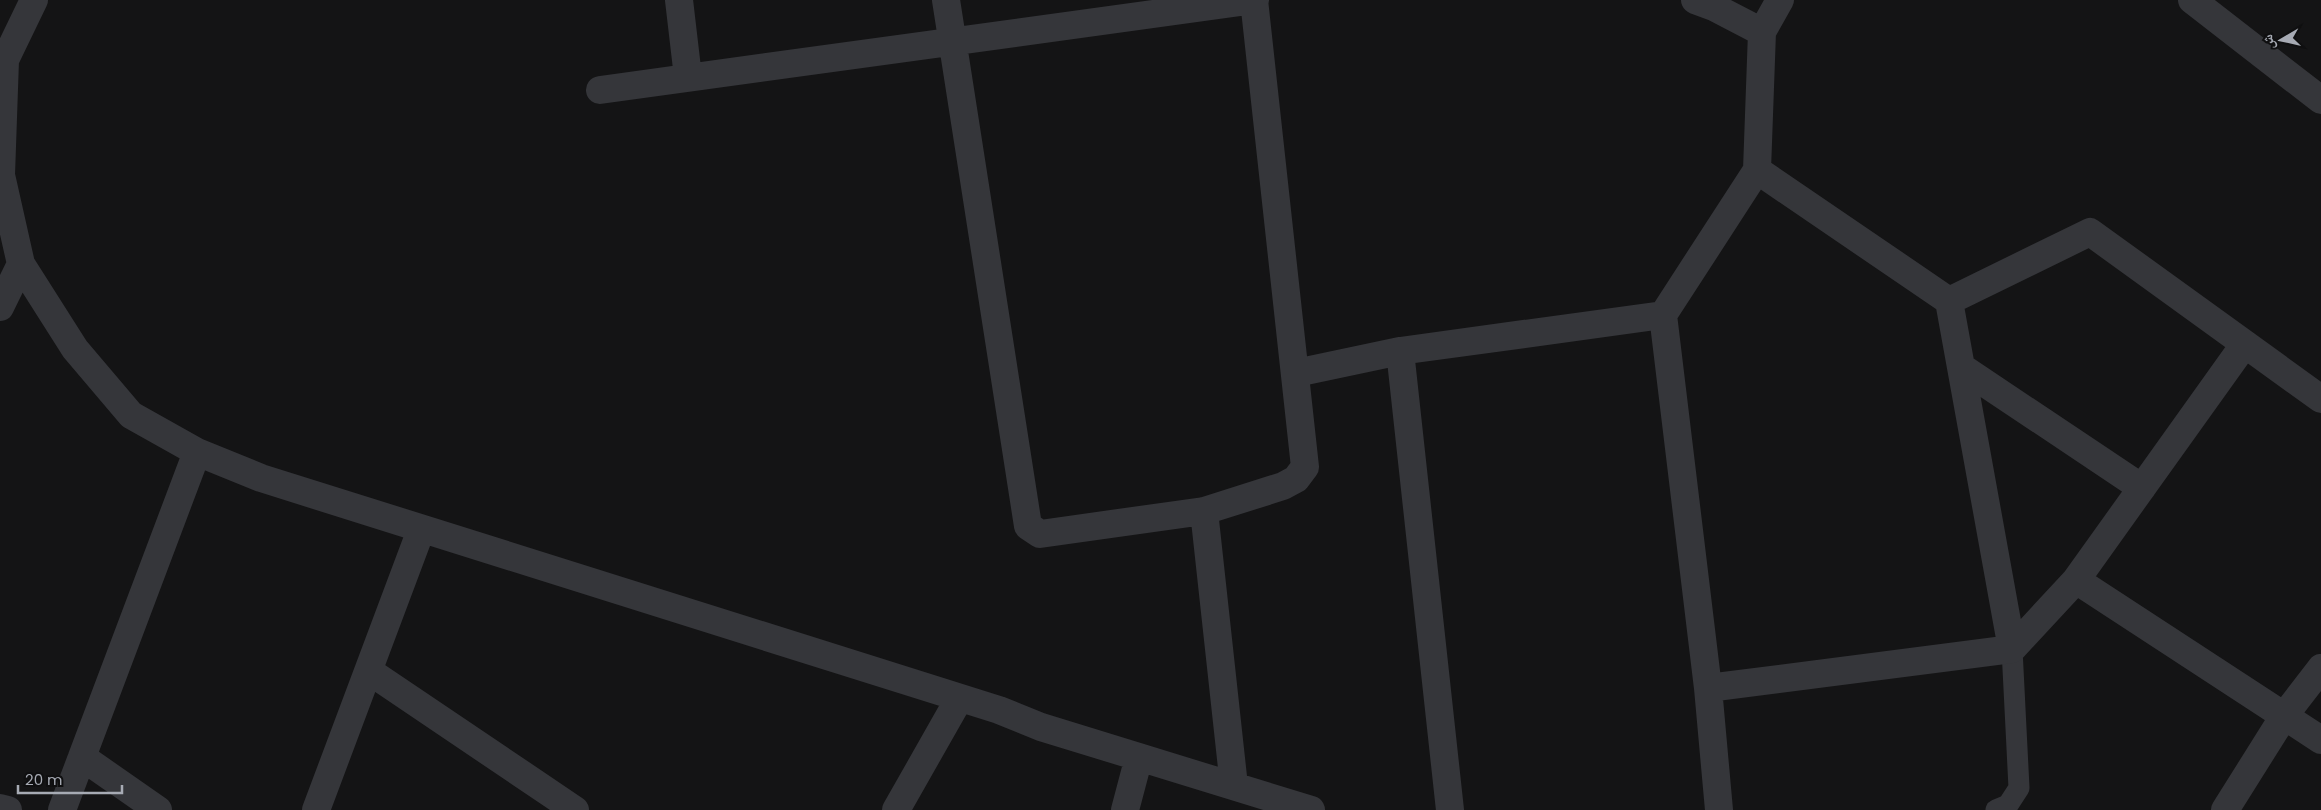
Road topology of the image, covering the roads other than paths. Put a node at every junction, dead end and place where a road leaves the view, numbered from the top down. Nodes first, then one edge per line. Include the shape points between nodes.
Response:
1 (34, 0) edge
2 (678, 0) edge
3 (946, 0) edge
4 (1254, 0) edge
5 (1695, 0) edge
6 (1760, 0) edge
7 (1780, 0) edge
8 (2192, 0) edge
9 (1762, 32) junction
10 (951, 41) junction
11 (688, 77) junction
12 (600, 90) dead end
13 (2321, 100) edge
14 (1, 123) edge
15 (1758, 170) junction
16 (0, 175) edge
17 (21, 264) junction
18 (1949, 301) junction
19 (0, 306) edge
20 (1663, 315) junction
21 (2244, 345) junction
22 (1400, 351) junction
23 (1961, 367) junction
24 (1296, 373) junction
25 (2321, 398) edge
26 (197, 452) junction
27 (2142, 488) junction
28 (1204, 511) junction
29 (421, 530) junction
30 (2076, 580) junction
31 (2012, 649) junction
32 (2321, 668) edge
33 (369, 671) junction
34 (1708, 688) junction
35 (959, 699) junction
36 (2284, 716) junction
37 (2321, 740) edge
38 (82, 757) junction
39 (1139, 757) junction
40 (1234, 786) junction
41 (0, 808) edge
42 (8, 810) edge
43 (62, 810) edge
44 (158, 810) edge
45 (316, 810) edge
46 (575, 810) edge
47 (896, 810) edge
48 (1125, 810) edge
49 (1311, 810) edge
50 (1450, 810) edge
51 (1718, 810) edge
52 (1996, 810) edge
53 (2225, 810) edge

1 - 14 street via 5,60
2 - 11 street
3 - 10 street
4 - 10 street
4 - 24 street
5 - 9 street
6 - 9 street
7 - 9 street
8 - 13 street
9 - 15 street
10 - 11 street
10 - 28 street via 1028,526 1040,534 1054,533
11 - 12 street
14 - 16 street
15 - 18 street
15 - 20 street
16 - 17 street
17 - 19 street
17 - 26 street via 75,349 131,415
18 - 21 street via 2090,232
18 - 23 street
20 - 22 street
20 - 34 street
21 - 25 street
21 - 27 street
22 - 24 street
22 - 50 street
23 - 27 street
23 - 31 street
24 - 28 street via 1306,467 1296,479 1284,486
26 - 29 street via 260,478
26 - 38 street
27 - 30 street
28 - 40 street
29 - 33 street
29 - 35 street
30 - 31 street
30 - 36 street
31 - 34 street
31 - 52 lane via 2019,788 2008,805
32 - 36 street
33 - 45 street
33 - 46 street
34 - 51 street
35 - 39 street
35 - 47 street
36 - 37 street
36 - 53 street
38 - 43 street
38 - 44 street
39 - 40 street
39 - 48 street
40 - 49 street
41 - 42 street

